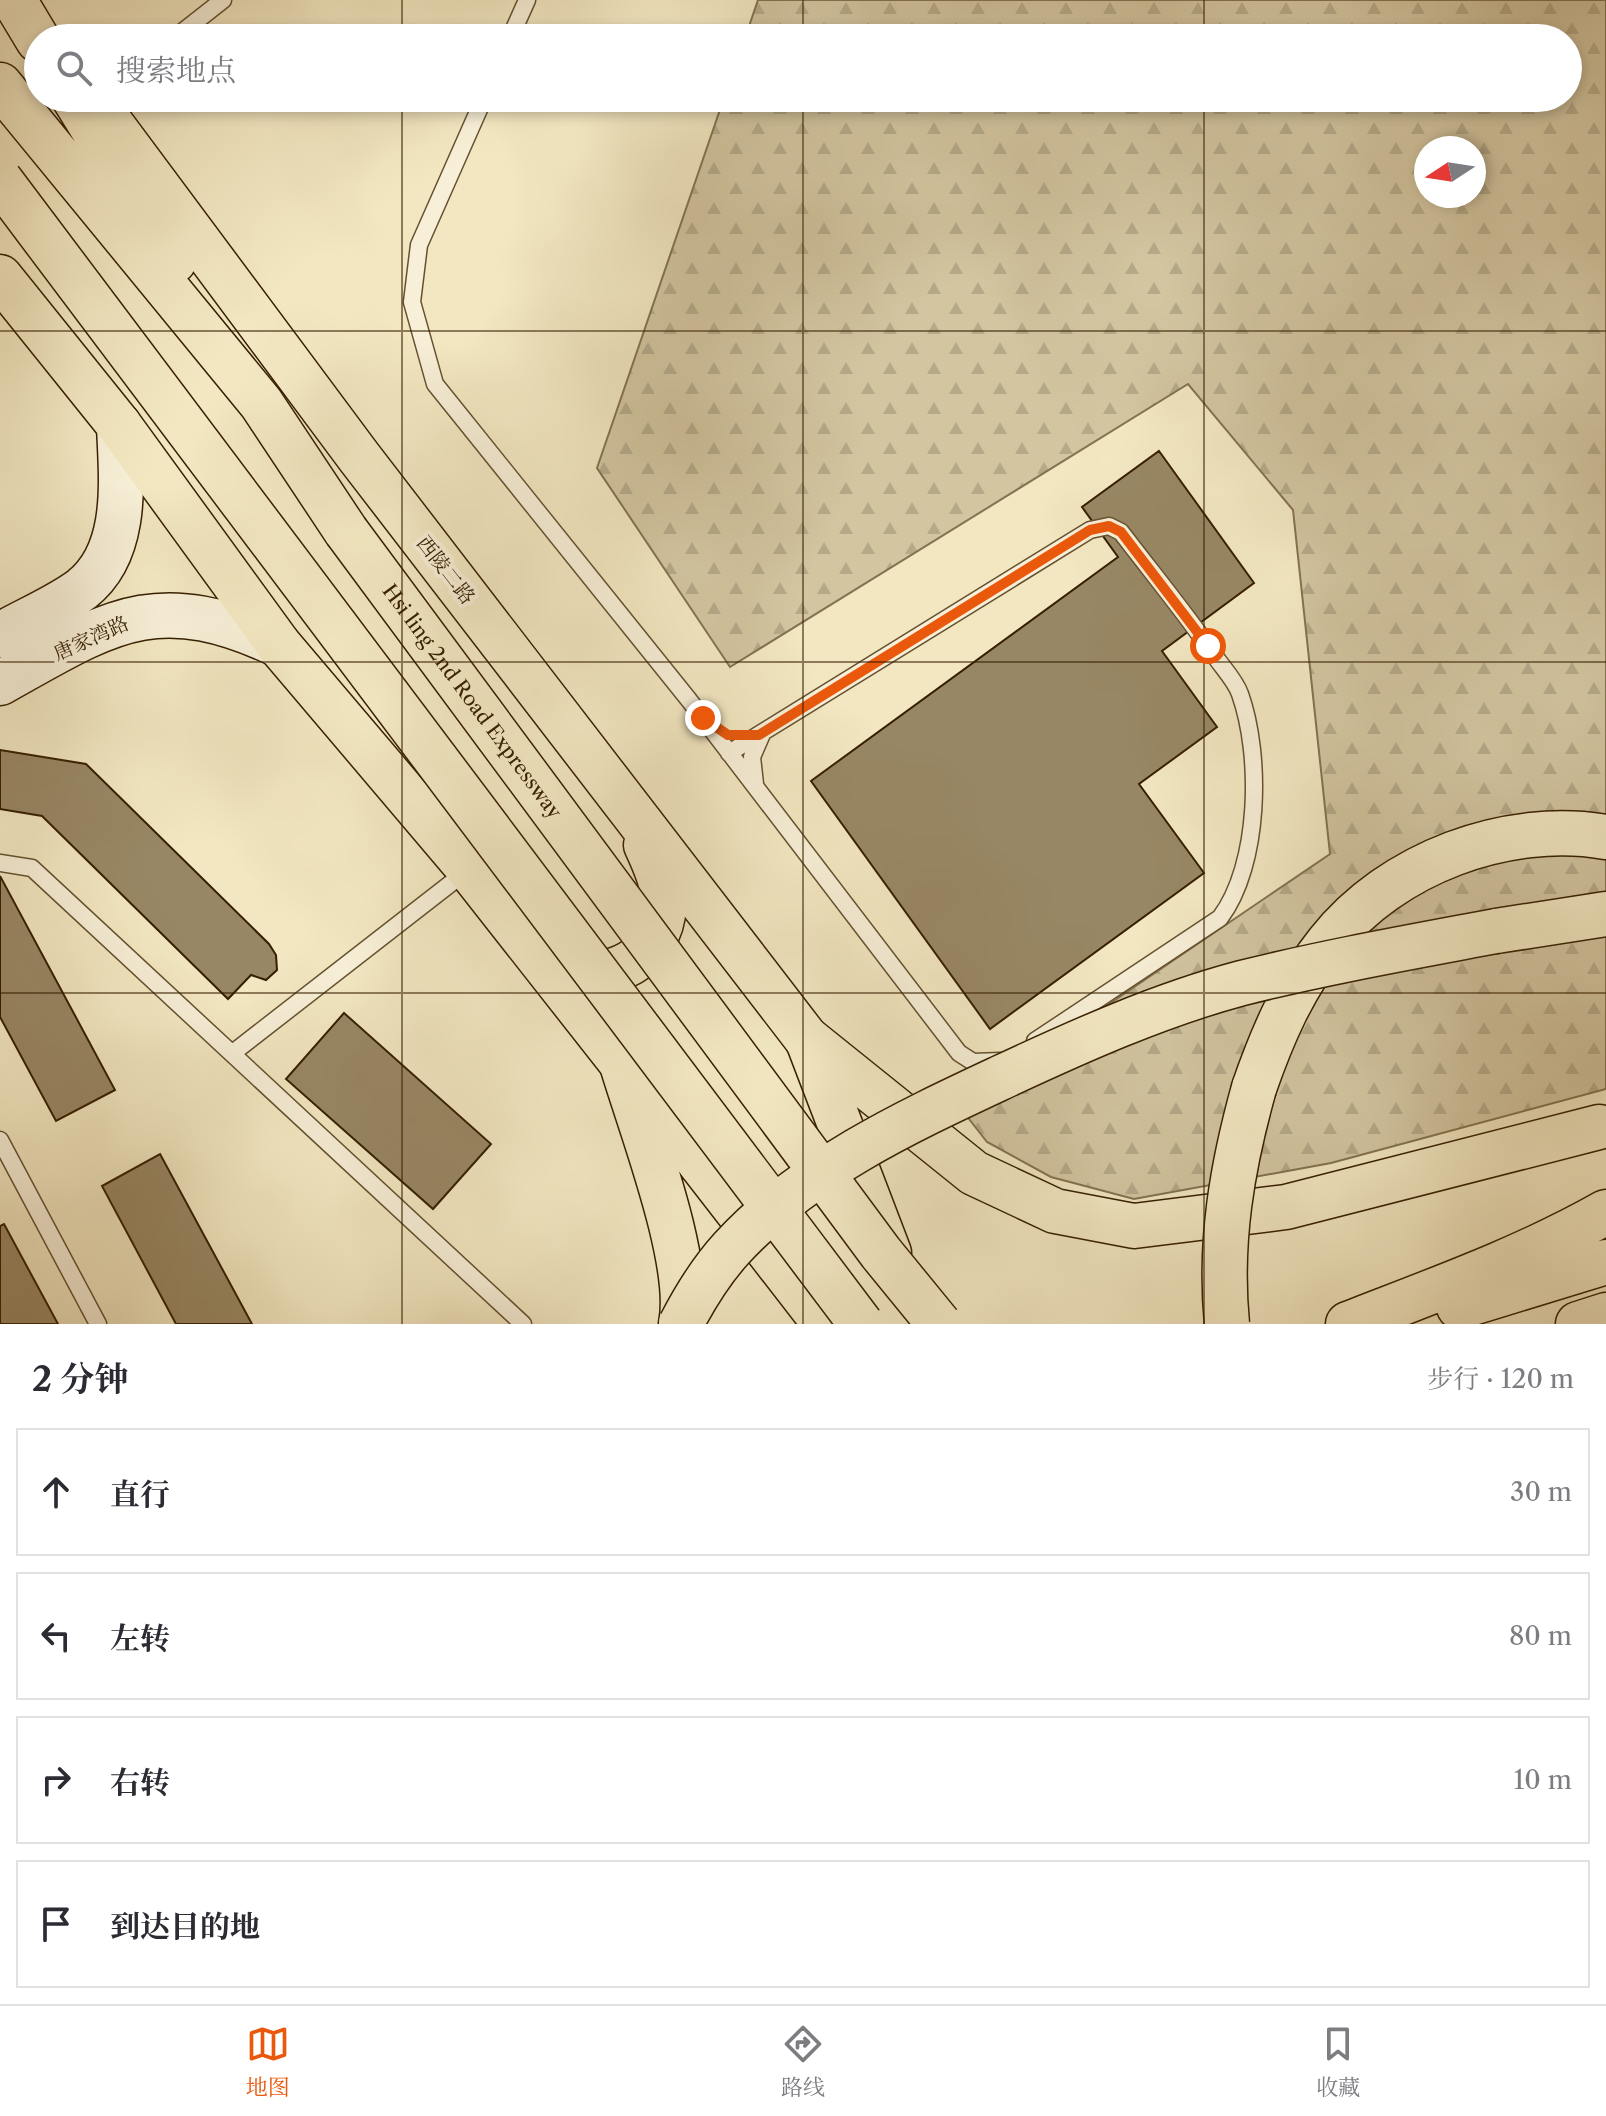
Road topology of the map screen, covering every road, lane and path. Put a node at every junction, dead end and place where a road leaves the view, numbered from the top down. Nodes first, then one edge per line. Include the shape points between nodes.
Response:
1 (16, 0) edge
2 (223, 0) edge
3 (527, 0) edge
4 (29, 24) edge
5 (36, 24) edge
6 (192, 24) edge
7 (516, 24) edge
8 (0, 85) edge
9 (83, 112) edge
10 (101, 112) edge
11 (478, 112) edge
12 (0, 180) edge
13 (0, 277) edge
14 (261, 403) junction
15 (119, 425) junction
16 (0, 635) edge
17 (279, 645) junction
18 (0, 683) edge
19 (703, 718) junction
20 (761, 734) junction
21 (729, 753) junction
22 (611, 784) junction
23 (757, 789) junction
24 (1606, 837) edge
25 (0, 863) edge
26 (469, 869) junction
27 (1606, 914) edge
28 (510, 923) junction
29 (806, 1038) junction
30 (234, 1052) junction
31 (623, 1068) junction
32 (1599, 1127) dead end
33 (0, 1140) edge
34 (1606, 1212) edge
35 (1606, 1262) edge
36 (896, 1271) junction
37 (1606, 1315) edge
38 (98, 1324) edge
39 (523, 1324) edge
40 (681, 1324) edge
41 (825, 1324) edge
42 (861, 1324) edge
43 (923, 1324) edge
44 (939, 1324) edge
45 (1227, 1324) edge
46 (1348, 1324) edge
47 (1402, 1324) edge
48 (1578, 1324) edge

1 - 4 main road
1 - 5 main road
2 - 6 lane
3 - 7 lane
8 - 14 main road, Hsi ling 2nd Road Expressway
9 - 14 main road
10 - 22 main road, 西陵二路
11 - 19 lane via 419,245 412,302 435,384
12 - 42 main road, bridge
13 - 15 main road
14 - 36 main road, Hsi ling 2nd Road Expressway, bridge via 346,531
15 - 16 main road via 122,507 106,557 83,588
15 - 17 main road
17 - 18 main road, 唐家湾路 via 250,631 182,613 129,618
17 - 26 main road
19 - 20 lane via 728,735
19 - 21 lane
20 - 21 lane
20 - 23 lane via 752,757
20 - 23 lane via 1090,530 1109,526 1121,532 1240,692 1250,740 1253,799 1247,865 1235,898 1220,918 1012,1057 973,1062 959,1053
21 - 23 lane
22 - 28 main road via 654,863 664,903 658,935 637,960 614,972 586,974 545,957
22 - 29 main road, 西陵二路
24 - 45 main road, bridge via 1513,837 1459,851 1411,874 1365,906 1329,941 1287,1006 1254,1088 1236,1152 1225,1225
25 - 30 lane via 32,868
26 - 28 main road
26 - 30 lane
27 - 40 main road, bridge via 1358,956 1239,984 1129,1022 931,1111 868,1144 799,1190 732,1248
28 - 31 main road
29 - 32 main road via 974,1173 1055,1211 1134,1226 1286,1207
29 - 36 main road
30 - 39 lane
31 - 40 main road via 669,1217 684,1307
31 - 41 main road
33 - 38 lane
34 - 46 main road via 1479,1272
35 - 47 main road
36 - 43 main road
36 - 44 main road, Hsi ling 2nd Road Expressway, bridge
37 - 48 main road

